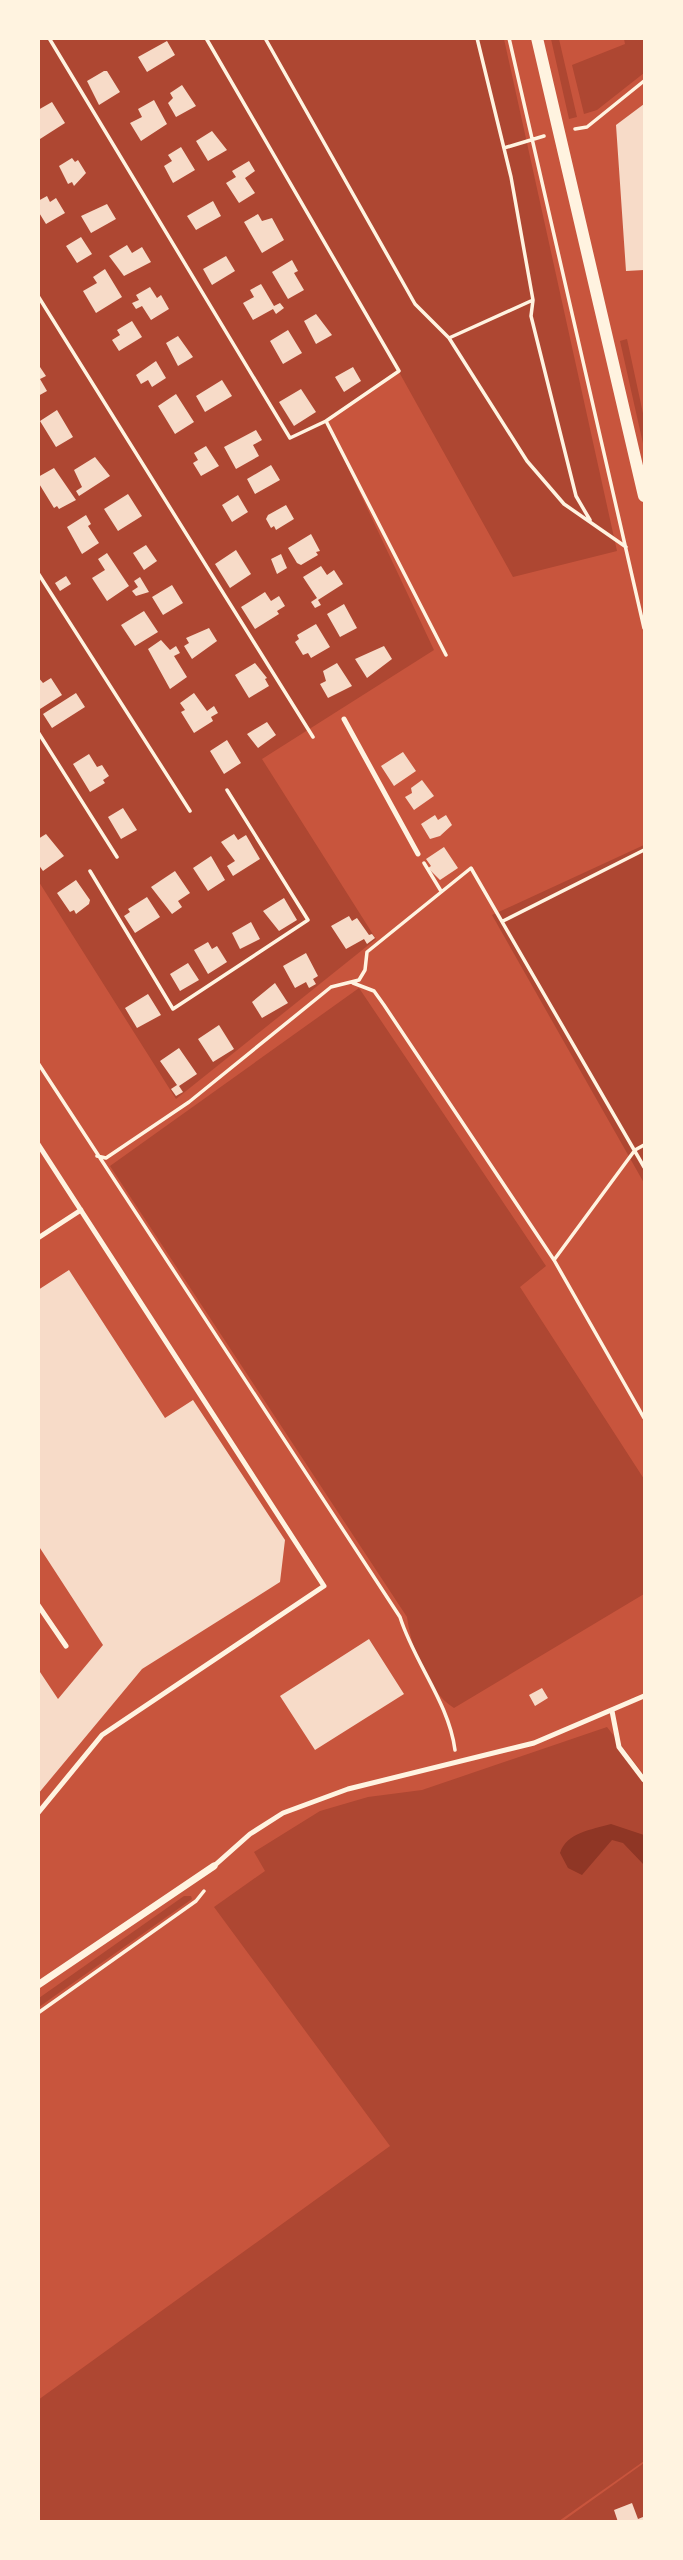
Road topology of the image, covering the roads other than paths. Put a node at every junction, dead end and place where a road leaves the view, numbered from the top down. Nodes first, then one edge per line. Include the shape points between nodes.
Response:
1 (537, 38) edge
2 (645, 496) edge
3 (344, 719) dead end
4 (418, 854) road end
5 (38, 1144) edge
6 (81, 1210) junction
7 (38, 1238) edge
8 (38, 1605) edge
9 (66, 1646) dead end
10 (645, 1696) edge
11 (612, 1711) junction
12 (645, 1780) edge
13 (38, 1813) edge
14 (214, 1866) joint
15 (38, 1985) edge

1 - 2 street
3 - 4 lane
5 - 6 lane
6 - 7 lane
6 - 13 lane via 324,1586 102,1735
8 - 9 lane
10 - 11 lane
11 - 12 lane via 619,1747
11 - 14 lane via 534,1743 348,1789 283,1813
14 - 15 street

